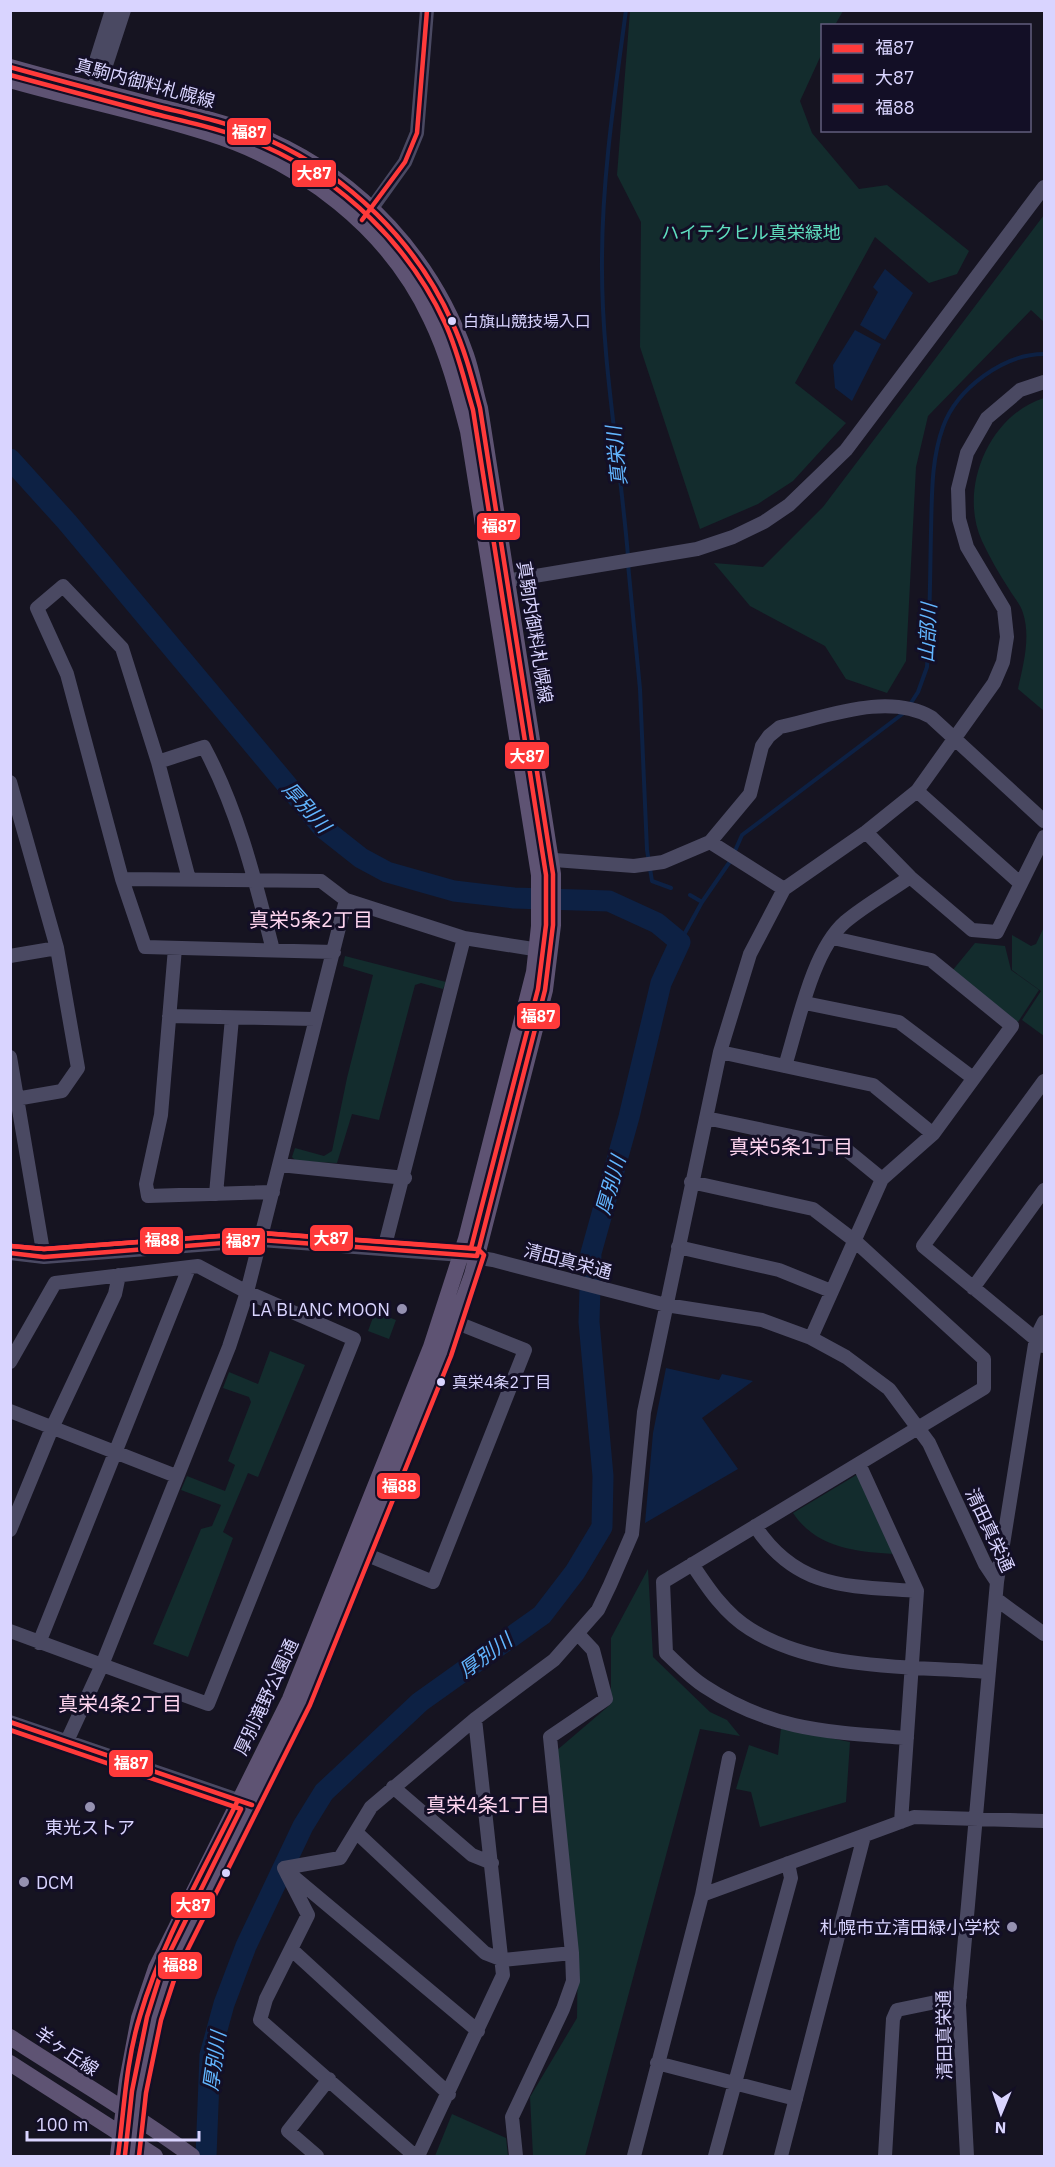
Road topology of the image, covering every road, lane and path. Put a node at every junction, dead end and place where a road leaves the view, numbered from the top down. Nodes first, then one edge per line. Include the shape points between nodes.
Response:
1 (112, 10) edge
2 (124, 10) edge
3 (427, 10) edge
4 (10, 67) edge
5 (10, 80) edge
6 (94, 89) junction
7 (1044, 187) edge
8 (367, 214) junction
9 (1044, 382) edge
10 (500, 581) junction
11 (954, 739) junction
12 (158, 762) junction
13 (10, 782) edge
14 (917, 791) junction
15 (1044, 821) edge
16 (866, 832) junction
17 (1044, 837) edge
18 (713, 845) junction
19 (545, 867) junction
20 (910, 877) junction
21 (122, 879) junction
22 (189, 879) junction
23 (255, 879) junction
24 (1021, 884) junction
25 (784, 889) junction
26 (346, 900) junction
27 (464, 938) junction
28 (833, 938) junction
29 (57, 948) junction
30 (175, 948) junction
31 (273, 950) junction
32 (544, 951) junction
33 (334, 952) junction
34 (10, 956) edge
35 (805, 1003) junction
36 (169, 1016) junction
37 (232, 1018) junction
38 (315, 1019) junction
39 (720, 1052) junction
40 (10, 1058) edge
41 (785, 1066) junction
42 (973, 1078) junction
43 (1044, 1081) edge
44 (14, 1099) edge
45 (706, 1118) junction
46 (933, 1134) junction
47 (280, 1166) junction
48 (405, 1178) junction
49 (882, 1179) junction
50 (692, 1182) junction
51 (1044, 1190) edge
52 (273, 1192) junction
53 (216, 1194) junction
54 (261, 1240) junction
55 (855, 1241) junction
56 (678, 1248) junction
57 (384, 1249) junction
58 (10, 1253) edge
59 (470, 1256) junction
60 (29, 1257) junction
61 (44, 1257) junction
62 (10, 1263) edge
63 (189, 1268) junction
64 (119, 1275) junction
65 (973, 1288) junction
66 (831, 1291) junction
67 (247, 1292) junction
68 (666, 1305) junction
69 (455, 1322) junction
70 (1044, 1322) edge
71 (811, 1338) junction
72 (1040, 1342) edge
73 (10, 1362) edge
74 (10, 1411) edge
75 (918, 1427) junction
76 (52, 1428) junction
77 (116, 1453) junction
78 (859, 1464) junction
79 (176, 1476) junction
80 (755, 1526) junction
81 (10, 1530) edge
82 (364, 1554) junction
83 (692, 1564) junction
84 (997, 1582) junction
85 (917, 1592) junction
86 (996, 1599) junction
87 (10, 1631) edge
88 (578, 1634) junction
89 (1044, 1634) edge
90 (39, 1642) junction
91 (102, 1665) junction
92 (913, 1666) junction
93 (987, 1672) junction
94 (475, 1719) junction
95 (10, 1722) edge
96 (907, 1738) junction
97 (67, 1742) junction
98 (729, 1758) dead end
99 (393, 1787) junction
100 (245, 1803) junction
101 (975, 1819) junction
102 (1044, 1821) edge
103 (901, 1822) junction
104 (356, 1832) junction
105 (864, 1836) junction
106 (492, 1863) junction
107 (788, 1863) junction
108 (284, 1868) junction
109 (702, 1895) junction
110 (291, 1949) junction
111 (572, 1953) junction
112 (503, 1959) junction
113 (960, 1997) junction
114 (478, 2031) junction
115 (10, 2037) edge
116 (10, 2063) edge
117 (657, 2063) junction
118 (329, 2079) junction
119 (734, 2083) junction
120 (449, 2094) junction
121 (796, 2099) junction
122 (130, 2112) junction
123 (129, 2144) edge
124 (118, 2157) edge
125 (155, 2157) edge
126 (192, 2157) edge
127 (317, 2157) edge
128 (416, 2157) edge
129 (516, 2157) edge
130 (634, 2157) edge
131 (715, 2157) edge
132 (781, 2157) edge
133 (885, 2157) edge
134 (967, 2157) edge

1 - 6 street via 95,64
2 - 6 street
3 - 8 street via 417,133 405,162
4 - 6 main road, 真駒内御料札幌線
5 - 6 main road, 真駒内御料札幌線
6 - 8 main road, 真駒内御料札幌線 via 267,139 304,157
7 - 10 street via 846,450 789,505 733,537 697,549
8 - 10 main road, 真駒内御料札幌線 via 419,263 443,301 466,356 480,408
9 - 11 street via 1020,390 987,418 967,453 958,489 959,519 967,547 1004,609 1007,638 1004,662 994,683
10 - 19 main road, 真駒内御料札幌線
11 - 14 street
11 - 15 street
11 - 18 street via 919,710 891,706 780,728 762,746 750,794
12 - 21 street via 122,648 63,586 37,608 67,674
12 - 22 street
12 - 23 street via 204,747 223,783
13 - 29 street
14 - 16 street
14 - 24 street
16 - 20 street
16 - 25 street
17 - 24 street
18 - 19 street via 634,866
18 - 25 street
19 - 32 main road, 真駒内御料札幌線
20 - 24 street via 972,930 997,932
20 - 28 street via 844,923
21 - 22 street
21 - 30 street via 145,947
22 - 23 street
23 - 26 street via 321,881
23 - 31 street
25 - 39 street via 750,954
26 - 27 street
26 - 33 street
27 - 32 street
27 - 48 street
28 - 35 street via 813,972
28 - 42 street via 932,960 1012,1026
29 - 34 street
29 - 44 street via 78,1068 62,1091
30 - 31 street
30 - 36 street
31 - 33 street
32 - 59 main road, 真駒内御料札幌線 via 545,990
33 - 38 street
35 - 41 street
35 - 42 street via 899,1022
36 - 37 street
36 - 53 street via 161,1114 146,1184 148,1196
37 - 38 street
37 - 53 street
38 - 47 street
39 - 41 street
39 - 45 street
40 - 44 street
41 - 46 street via 873,1085
42 - 46 street
43 - 65 street via 923,1246
44 - 61 street
45 - 49 street via 843,1147
45 - 50 street
46 - 49 street
47 - 48 street
47 - 52 street
48 - 57 street
49 - 55 street
50 - 55 street via 813,1209
50 - 56 street
51 - 65 street
52 - 53 street
52 - 54 street
54 - 57 street, 清田真栄通
54 - 61 street, 清田真栄通
54 - 67 street
55 - 66 street
55 - 75 street via 984,1359 984,1388
56 - 66 street via 779,1270
56 - 68 street
57 - 59 street, 清田真栄通
58 - 60 street
59 - 68 street, 清田真栄通
59 - 69 main road, 厚別滝野公園通
59 - 100 main road, 厚別滝野公園通 via 330,1605
60 - 61 street, 清田真栄通
60 - 62 street
63 - 64 street
63 - 67 street via 198,1266
63 - 77 street
64 - 73 street via 55,1283
64 - 76 street via 115,1294
65 - 72 street
66 - 71 street
67 - 79 street via 229,1347
67 - 91 street via 354,1339 208,1704
68 - 71 street, 清田真栄通 via 762,1320
68 - 88 street via 644,1412 632,1534 598,1610
69 - 82 main road, 厚別滝野公園通
69 - 82 street via 525,1350 434,1582
70 - 72 street
71 - 75 street, 清田真栄通 via 846,1357 889,1389
72 - 84 street
74 - 76 street
75 - 78 street
75 - 84 street, 清田真栄通
76 - 77 street
76 - 81 street
77 - 79 street
77 - 90 street
78 - 80 street
78 - 85 street
79 - 91 street
80 - 83 street
80 - 85 street via 777,1555 806,1575 837,1585
82 - 100 main road, 厚別滝野公園通 via 303,1702
83 - 92 street via 712,1595 749,1628 798,1652 832,1660
83 - 96 street via 663,1582 666,1653 702,1685 772,1720 814,1731
84 - 86 street, 清田真栄通
85 - 92 street
86 - 89 street
86 - 93 street, 清田真栄通
87 - 90 street
88 - 94 street via 554,1660
88 - 111 street via 593,1650 606,1699 550,1737
90 - 91 street
91 - 97 street
92 - 93 street
92 - 96 street
93 - 101 street, 清田真栄通
94 - 99 street
94 - 106 street
95 - 97 street
96 - 103 street
97 - 100 street
98 - 109 street
99 - 104 street via 371,1807
99 - 106 street via 472,1856
100 - 122 main road, 厚別滝野公園通 via 156,1968 139,2018
101 - 102 street
101 - 103 street via 914,1817
101 - 113 street, 清田真栄通
103 - 105 street
104 - 108 street via 340,1858
104 - 112 street via 484,1953
105 - 107 street
105 - 121 street
106 - 112 street
107 - 109 street
107 - 119 street via 791,1878
108 - 110 street via 308,1915
108 - 114 street
109 - 117 street
110 - 118 street via 260,2020
110 - 120 street
111 - 112 street
111 - 129 street via 573,1981 512,2117
112 - 114 street via 503,1975
113 - 133 street via 897,2010 892,2019
113 - 134 street, 清田真栄通
114 - 120 street
115 - 122 main road, 羊ヶ丘線
116 - 123 main road
117 - 119 street
117 - 130 street
118 - 127 street via 288,2131
118 - 128 street
119 - 121 street
119 - 131 street
120 - 128 street
121 - 132 street
122 - 123 main road, 厚別滝野公園通
122 - 126 main road, 羊ヶ丘線
123 - 124 main road, 厚別滝野公園通
123 - 125 main road

